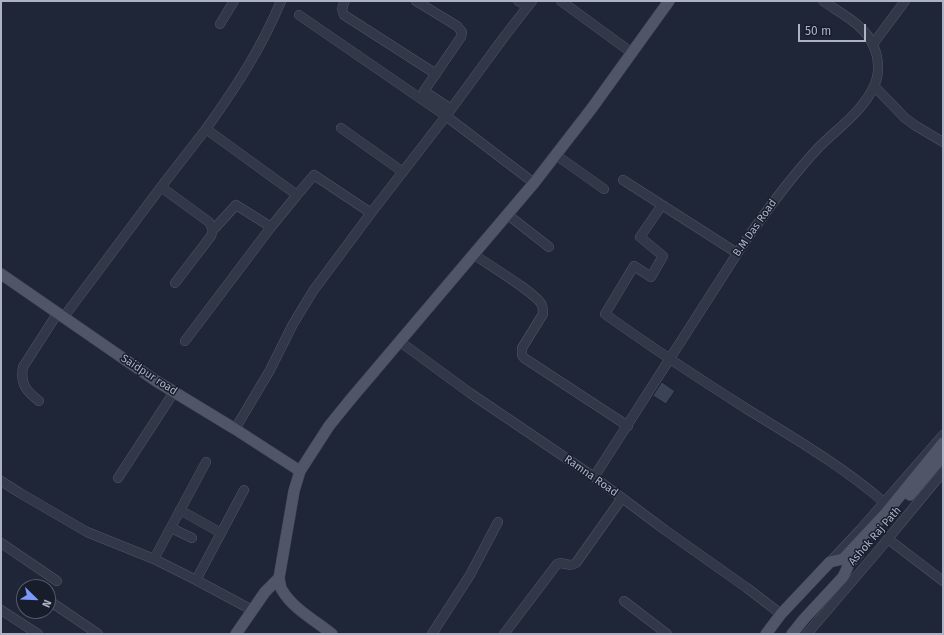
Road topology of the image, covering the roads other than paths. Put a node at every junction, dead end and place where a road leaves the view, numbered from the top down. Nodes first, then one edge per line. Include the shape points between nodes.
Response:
1 (234, 1) edge
2 (281, 1) edge
3 (345, 1) edge
4 (416, 1) edge
5 (518, 1) edge
6 (561, 1) edge
7 (669, 1) edge
8 (823, 1) edge
9 (905, 1) edge
10 (530, 4) edge
11 (299, 15) dead end
12 (220, 24) dead end
13 (873, 44) junction
14 (632, 52) junction
15 (436, 74) junction
16 (874, 86) junction
17 (448, 113) junction
18 (342, 128) dead end
19 (206, 129) junction
20 (943, 142) edge
21 (556, 155) junction
22 (403, 172) junction
23 (623, 180) dead end
24 (534, 183) junction
25 (161, 187) junction
26 (604, 189) dead end
27 (298, 195) junction
28 (662, 205) junction
29 (371, 213) junction
30 (508, 214) junction
31 (271, 228) junction
32 (213, 230) junction
33 (549, 247) dead end
34 (737, 253) junction
35 (473, 254) junction
36 (1, 274) edge
37 (175, 283) dead end
38 (60, 316) junction
39 (184, 341) dead end
40 (399, 341) junction
41 (669, 360) junction
42 (174, 392) junction
43 (39, 401) dead end
44 (628, 426) junction
45 (235, 429) junction
46 (943, 435) edge
47 (943, 443) edge
48 (943, 456) edge
49 (206, 462) dead end
50 (300, 471) junction
51 (943, 472) edge
52 (594, 477) junction
53 (118, 478) dead end
54 (1, 480) edge
55 (244, 490) dead end
56 (622, 498) junction
57 (885, 503) junction
58 (180, 510) junction
59 (498, 522) dead end
60 (171, 528) junction
61 (221, 532) junction
62 (192, 538) dead end
63 (888, 539) junction
64 (1, 543) edge
65 (154, 559) junction
66 (830, 562) junction
67 (279, 578) junction
68 (53, 579) edge
69 (196, 580) junction
70 (943, 581) edge
71 (624, 601) dead end
72 (56, 605) edge
73 (1, 610) edge
74 (252, 610) junction
75 (781, 614) junction
76 (84, 625) junction
77 (38, 634) edge
78 (79, 634) edge
79 (98, 634) edge
80 (236, 634) edge
81 (332, 634) edge
82 (432, 634) edge
83 (504, 634) edge
84 (667, 634) edge
85 (766, 634) edge
86 (792, 634) edge
87 (807, 634) edge

1 - 12 street
2 - 19 street via 268,31 239,82
3 - 15 street via 342,11 344,15
4 - 15 street via 457,26 462,32
5 - 10 street
6 - 14 street
7 - 14 main road
8 - 13 street, B.M Das Road via 864,31
9 - 13 street
10 - 17 street
11 - 17 street
13 - 16 street, B.M Das Road via 878,70
14 - 21 main road
15 - 17 street via 424,91
16 - 20 street via 905,118
16 - 34 street, B.M Das Road via 855,112 782,190
17 - 22 street
17 - 24 street
18 - 22 street
19 - 25 street
19 - 27 street
21 - 24 main road
21 - 26 street
22 - 29 street
23 - 28 street
24 - 30 main road
25 - 32 street via 209,222
25 - 38 street
27 - 29 street via 314,175
27 - 31 street
28 - 34 street
28 - 41 street via 640,237 663,256 651,277 634,266 605,314
29 - 45 street via 312,291
30 - 33 street
30 - 35 main road
31 - 32 street via 236,205
31 - 39 street
32 - 37 street
34 - 41 street, B.M Das Road
35 - 40 main road
35 - 44 street via 520,286 541,304 542,314 522,348 524,358
36 - 38 main road, Saidpur road
38 - 42 main road, Saidpur road
38 - 43 street via 23,366 27,391
40 - 50 main road via 330,426
40 - 52 street, Ramna Road
41 - 44 street, B.M Das Road
41 - 57 street via 828,459
42 - 45 main road, Saidpur road
42 - 53 street
44 - 52 street, B.M Das Road
45 - 50 main road, Saidpur road
46 - 57 street, Ashok Raj Path
47 - 66 main road, Ashok Raj Path via 886,513 843,559
48 - 86 main road, Ashok Raj Path via 849,564 844,577
49 - 58 street
50 - 67 main road via 294,491
51 - 63 street
52 - 56 street, Ramna Road
54 - 65 street via 87,532
55 - 61 street
56 - 75 street, Ramna Road
56 - 83 street via 576,562 573,565 561,562 557,564
57 - 66 street, Ashok Raj Path
58 - 60 street
58 - 61 street
59 - 82 street via 470,575
60 - 62 street
60 - 65 street
61 - 69 street
63 - 70 street
63 - 87 street
64 - 68 street
65 - 69 street
66 - 75 main road, Ashok Raj Path
67 - 74 main road
67 - 81 main road via 288,599
69 - 74 street
71 - 84 street
72 - 76 street
73 - 77 street
74 - 80 main road
75 - 85 main road, Ashok Raj Path
76 - 78 street
76 - 79 street

